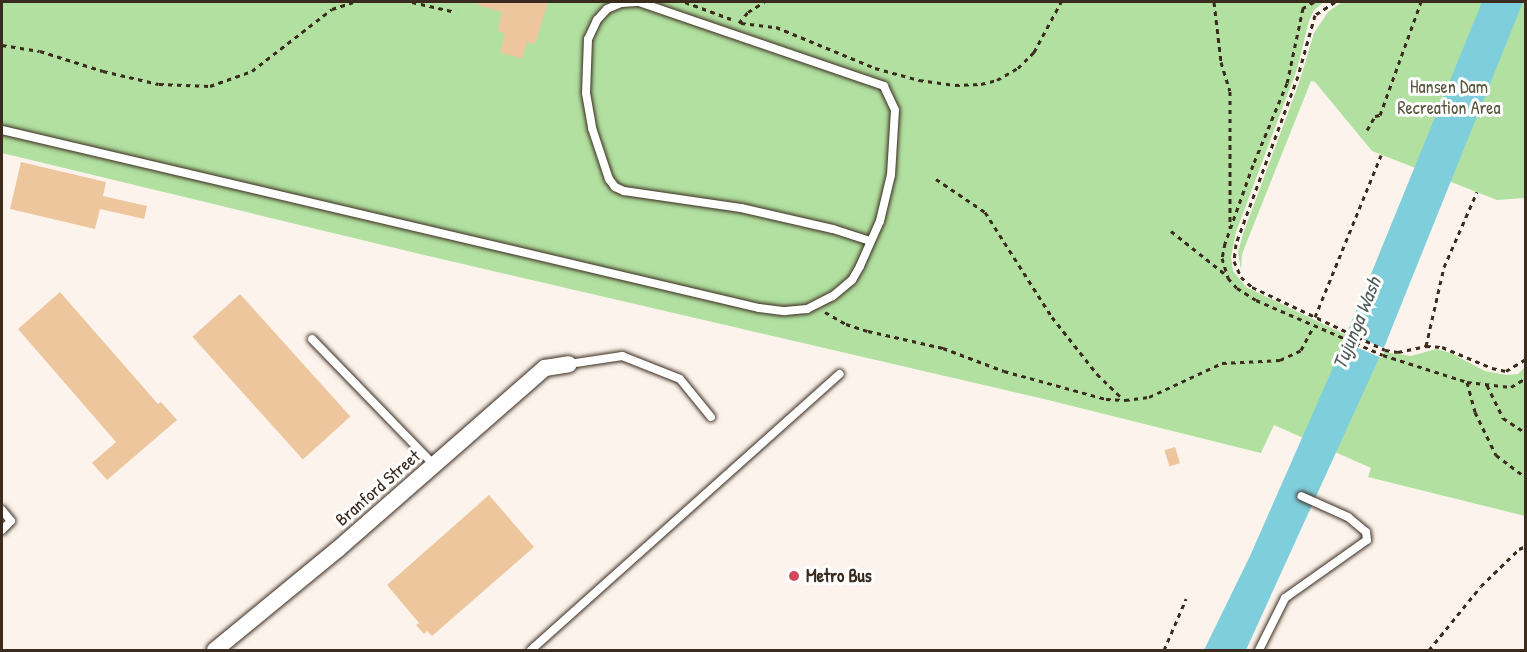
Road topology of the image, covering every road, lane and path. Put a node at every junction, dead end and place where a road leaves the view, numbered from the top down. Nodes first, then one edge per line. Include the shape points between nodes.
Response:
1 (353, 2) edge
2 (412, 2) edge
3 (638, 2) edge
4 (686, 2) edge
5 (764, 2) edge
6 (1061, 2) edge
7 (1214, 2) edge
8 (1314, 2) edge
9 (1335, 2) edge
10 (1421, 2) edge
11 (456, 12) dead end
12 (741, 23) junction
13 (2, 45) edge
14 (2, 130) edge
15 (1367, 130) dead end
16 (1380, 155) dead end
17 (936, 178) dead end
18 (1477, 192) dead end
19 (1230, 230) junction
20 (1171, 231) dead end
21 (870, 241) junction
22 (1228, 278) junction
23 (815, 305) junction
24 (1315, 317) junction
25 (1314, 326) junction
26 (1345, 333) junction
27 (1334, 334) junction
28 (312, 339) dead end
29 (1426, 346) junction
30 (1526, 359) edge
31 (569, 364) joint
32 (840, 374) dead end
33 (1526, 378) edge
34 (1467, 382) junction
35 (1486, 384) junction
36 (1125, 400) junction
37 (711, 417) dead end
38 (1526, 433) edge
39 (434, 465) junction
40 (1526, 478) edge
41 (1301, 496) dead end
42 (2, 510) edge
43 (2, 530) edge
44 (1526, 546) edge
45 (1186, 599) dead end
46 (215, 651) edge
47 (531, 651) edge
48 (1164, 651) edge
49 (1259, 651) edge
50 (1429, 651) edge

1 - 13 path via 332,9 252,71 210,86 159,84 40,51
2 - 11 path
3 - 21 lane via 884,86 895,110 894,144 880,221
3 - 21 lane via 607,9 588,39 586,93 592,128 615,187 741,208
4 - 12 path
5 - 12 path via 748,12
6 - 12 path via 1034,52 1018,68 981,84 919,80 875,68 776,27
7 - 19 path via 1221,62 1230,91
8 - 19 path via 1303,8 1287,83
9 - 24 path via 1315,15 1298,75 1236,244 1234,261 1247,284
10 - 15 path via 1380,115 1375,116
14 - 23 lane via 759,308 785,312
16 - 24 path
17 - 36 path via 985,212 1052,317 1097,374
18 - 29 path via 1444,267
19 - 22 path via 1222,258
20 - 22 path via 1210,259
21 - 23 lane via 852,280
22 - 25 path via 1256,300
23 - 36 path via 832,317 868,331 943,348 1106,399
24 - 26 path
25 - 27 path
25 - 36 path via 1301,350 1280,360 1222,363 1149,397
26 - 27 path
26 - 29 path via 1385,350 1402,352
27 - 34 path via 1383,355
28 - 39 lane
29 - 30 path via 1442,347 1506,371
31 - 37 lane via 622,356 680,379
31 - 39 street, Branford Street via 545,368
32 - 47 lane
33 - 35 path via 1511,387
34 - 35 path
34 - 40 path via 1475,412 1496,455
35 - 38 path via 1503,418
39 - 46 street, Branford Street
41 - 49 lane via 1348,517 1366,532 1367,540 1285,598
42 - 43 lane via 11,521
44 - 50 path via 1481,586
45 - 48 path

